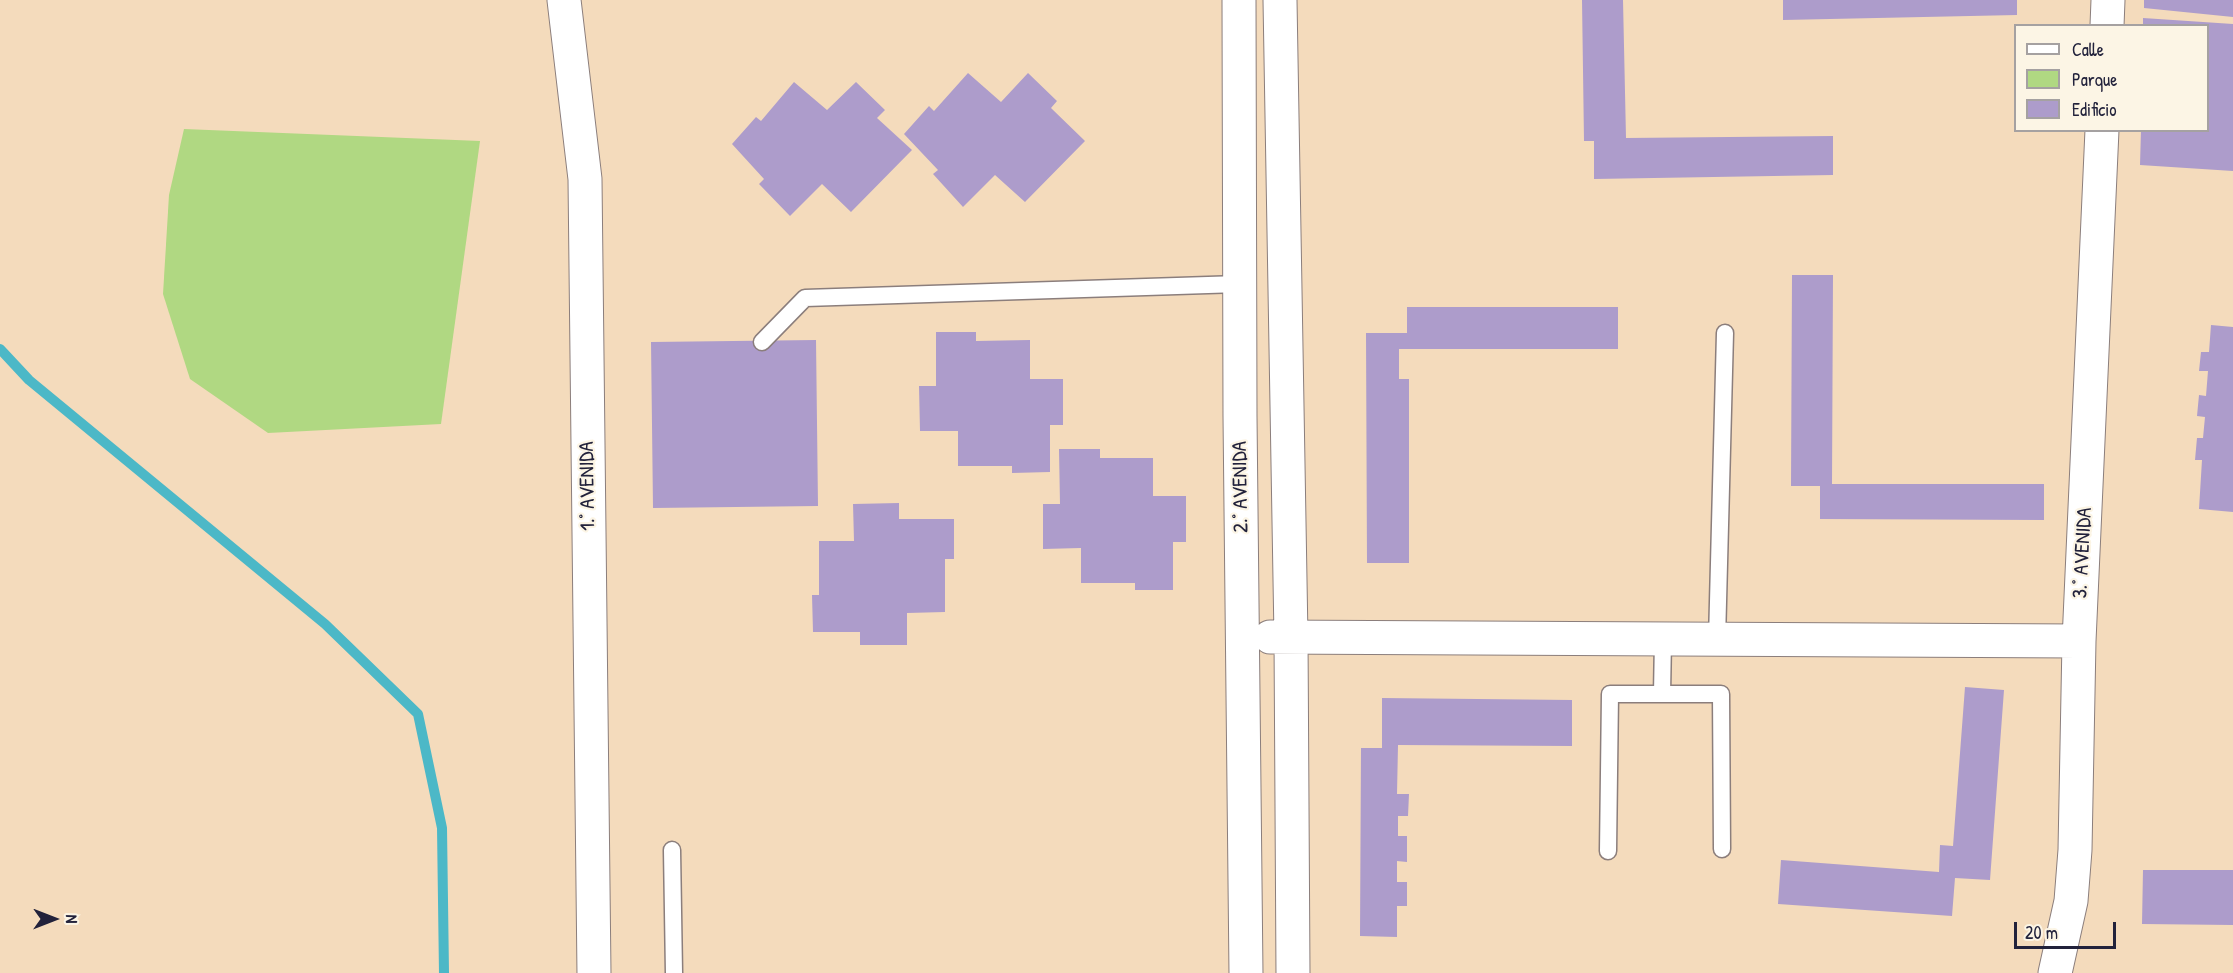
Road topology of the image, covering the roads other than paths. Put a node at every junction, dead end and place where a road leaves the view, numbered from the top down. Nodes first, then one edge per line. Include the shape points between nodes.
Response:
1 (564, 0) edge
2 (1239, 0) edge
3 (1280, 0) edge
4 (2108, 0) edge
5 (2107, 24) edge
6 (2102, 132) edge
7 (1239, 284) junction
8 (1725, 333) dead end
9 (762, 342) dead end
10 (1244, 637) junction
11 (1291, 637) junction
12 (1663, 639) junction
13 (1718, 640) junction
14 (2079, 641) junction
15 (1662, 694) junction
16 (1722, 849) dead end
17 (672, 850) dead end
18 (1608, 850) dead end
19 (594, 973) edge
20 (674, 973) edge
21 (1246, 973) edge
22 (1293, 973) edge
23 (2055, 973) edge

1 - 19 street, 1.° AVENIDA via 585,179
2 - 7 street, 2.° AVENIDA
3 - 11 street
4 - 5 street
6 - 14 street, 3.° AVENIDA
7 - 9 lane via 805,298
7 - 10 street, 2.° AVENIDA
8 - 13 lane
10 - 11 street
10 - 21 street, 2.° AVENIDA
11 - 12 street
11 - 22 street
12 - 13 street
12 - 15 lane
13 - 14 street
14 - 23 street, 3.° AVENIDA via 2075,850 2071,900
15 - 16 lane via 1721,694
15 - 18 lane via 1610,694
17 - 20 lane

